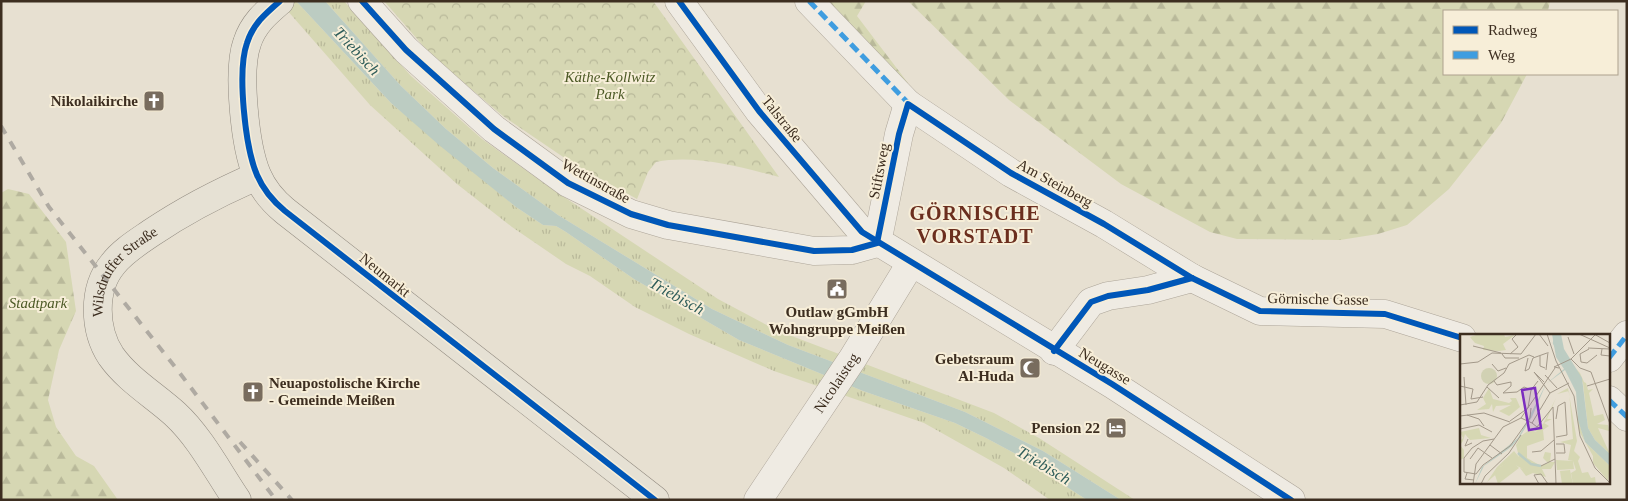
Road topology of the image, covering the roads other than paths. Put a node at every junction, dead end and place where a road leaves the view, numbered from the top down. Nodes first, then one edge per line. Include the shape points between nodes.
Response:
1 (362, 1) edge
2 (679, 1) edge
3 (809, 1) edge
4 (269, 5) edge
5 (908, 104) junction
6 (257, 176) junction
7 (877, 243) junction
8 (911, 263) junction
9 (1192, 278) junction
10 (1627, 335) edge
11 (1460, 337) edge
12 (1054, 351) junction
13 (1610, 357) edge
14 (1610, 401) edge
15 (1627, 417) edge
16 (237, 500) edge
17 (655, 500) edge
18 (758, 500) edge
19 (1291, 500) edge

1 - 7 street, Wettinstraße via 406,50 494,130 568,183 631,214 668,225 814,251 852,250
2 - 7 street, Talstraße via 759,111 862,232
3 - 5 street, Am Steinberg
4 - 6 main road, Neumarkt via 246,44 244,84 249,144
5 - 7 street, Stiftsweg
5 - 9 street, Am Steinberg via 1012,173
6 - 16 main road, Wilsdruffer Straße via 201,201 122,255 104,277 98,297 102,341 112,358 129,377 176,415
6 - 17 main road, Neumarkt via 285,212
7 - 8 street, Neugasse
8 - 12 street, Neugasse
8 - 18 street, Nicolaisteg via 853,358
9 - 11 street, Görnische Gasse via 1260,311 1385,314
9 - 12 street via 1091,302
10 - 13 street
12 - 19 street, Neugasse via 1112,384
14 - 15 street

